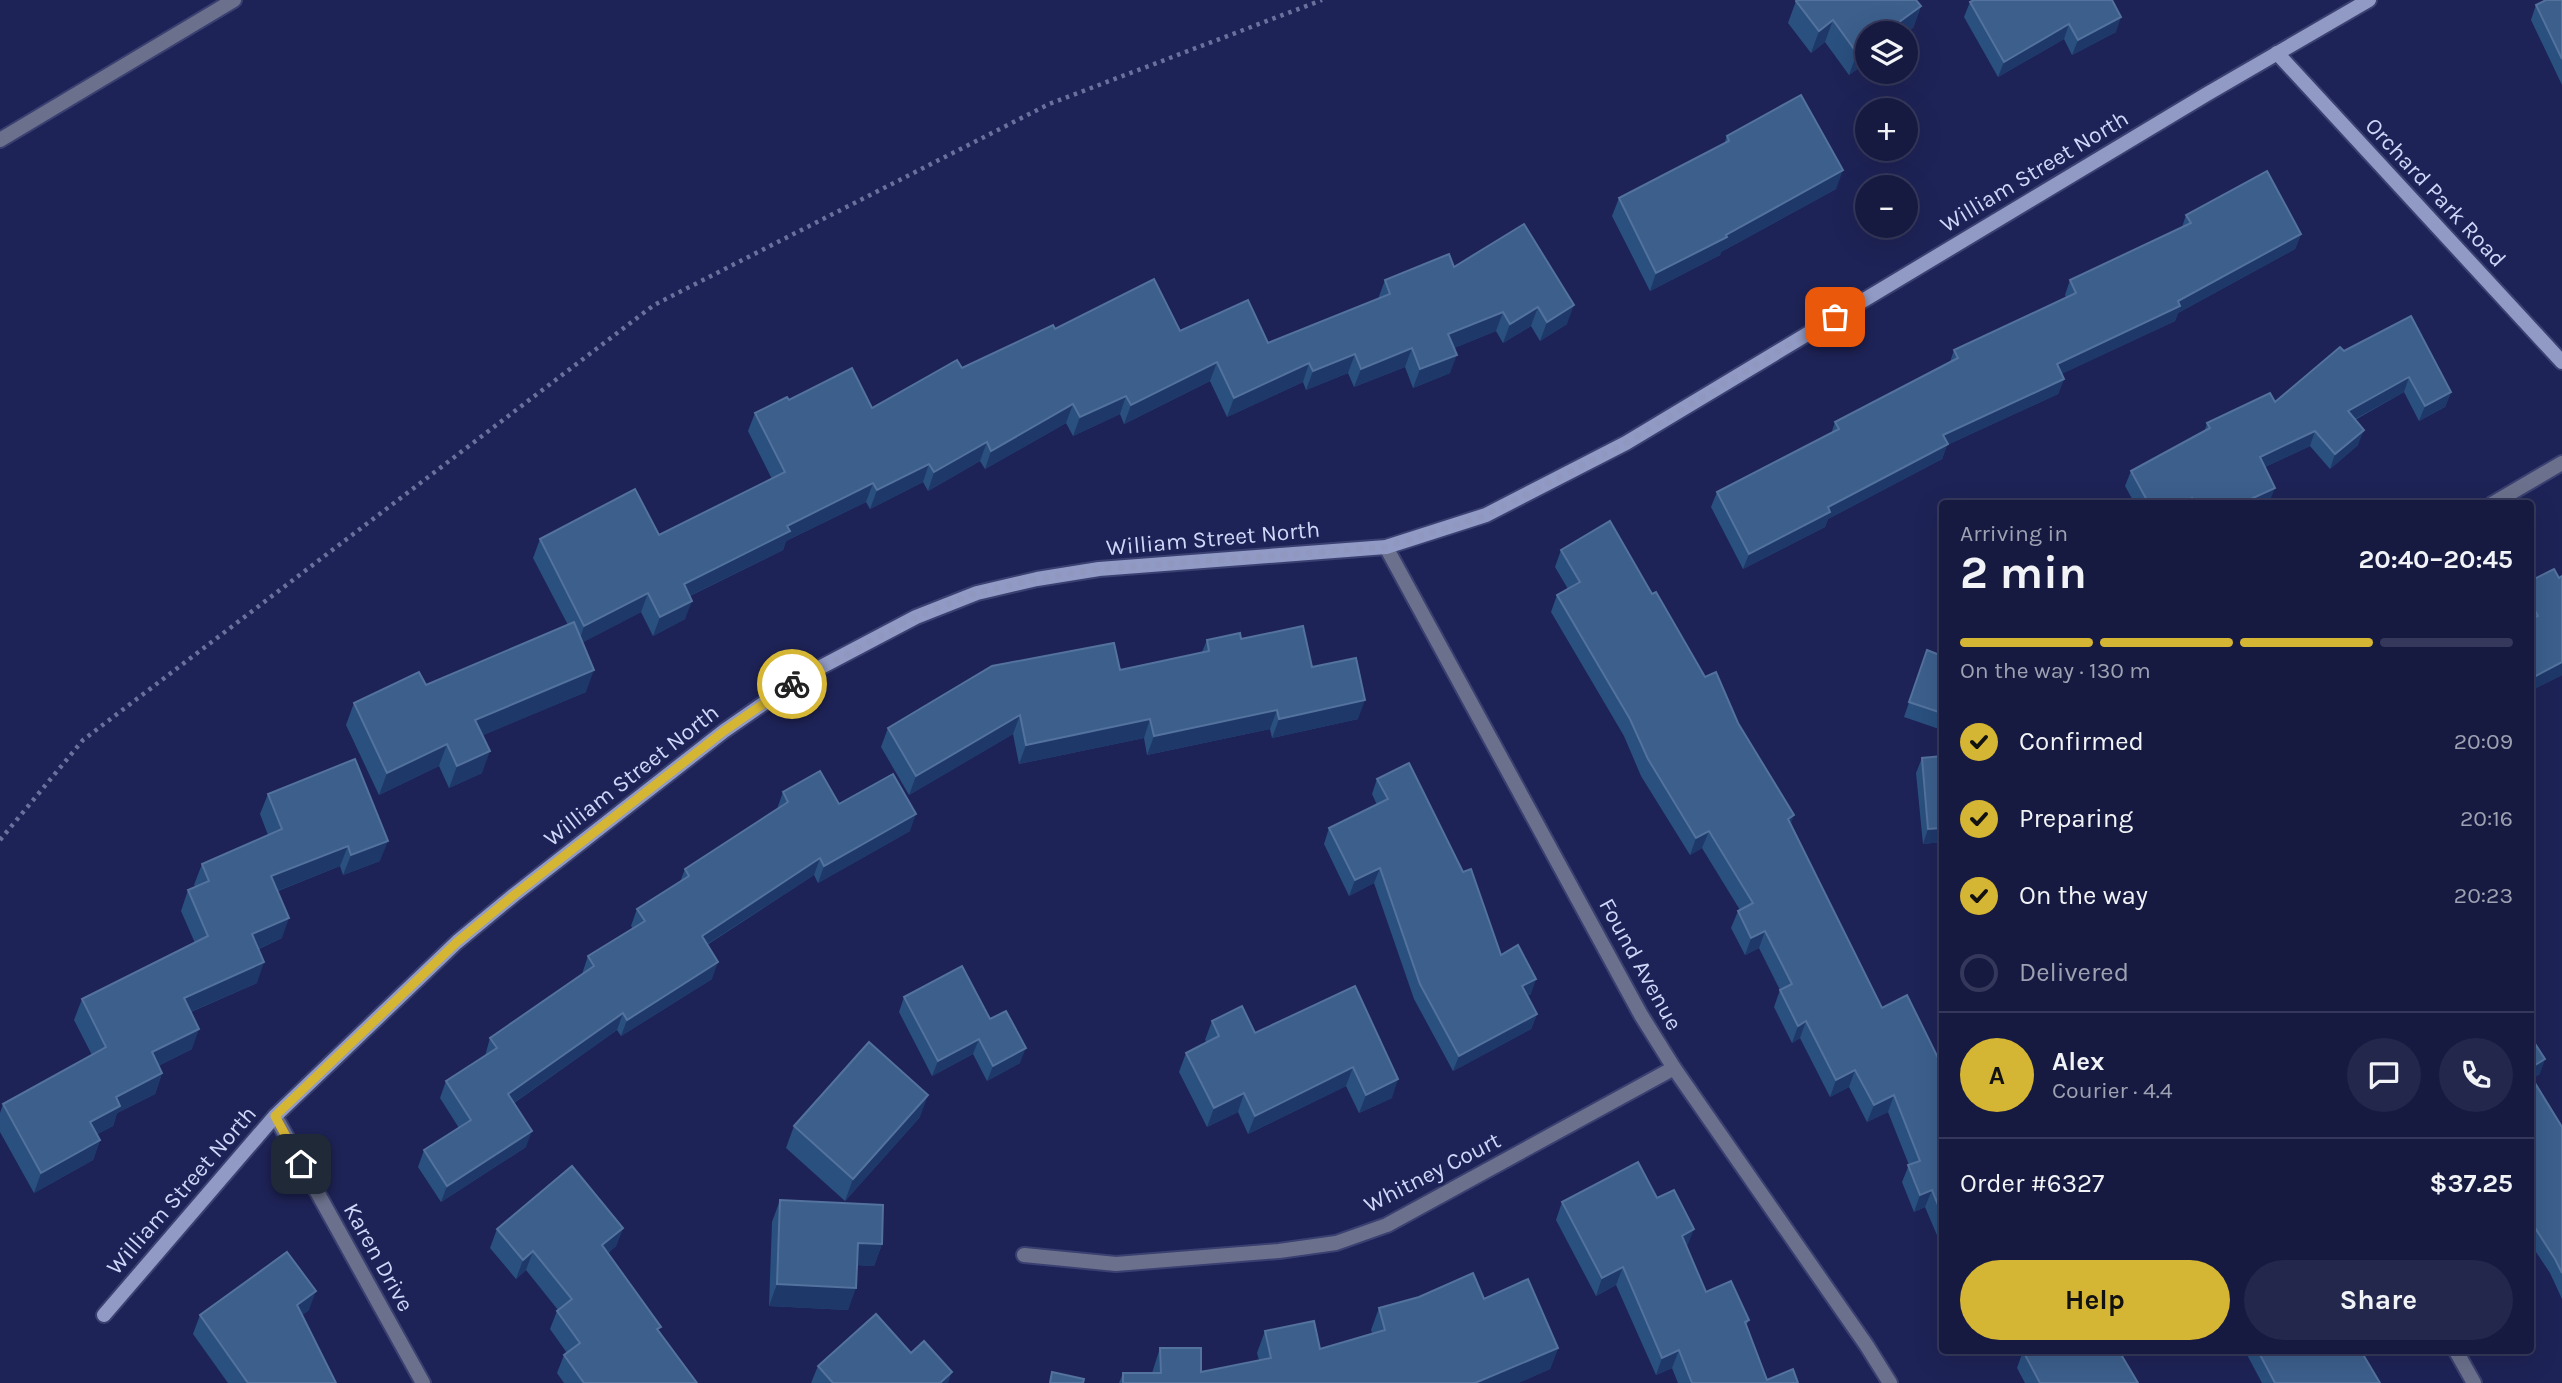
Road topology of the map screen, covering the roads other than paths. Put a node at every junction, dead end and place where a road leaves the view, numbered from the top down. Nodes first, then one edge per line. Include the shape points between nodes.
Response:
1 (234, 0) edge
2 (2369, 0) edge
3 (2277, 53) junction
4 (0, 140) edge
5 (2562, 362) edge
6 (2562, 463) edge
7 (2499, 500) edge
8 (1386, 547) junction
9 (1674, 1068) junction
10 (275, 1116) junction
11 (1024, 1255) dead end
12 (104, 1315) dead end
13 (2458, 1354) edge
14 (423, 1383) edge
15 (1890, 1383) edge
16 (2474, 1383) edge

1 - 4 street
2 - 3 street, William Street North
3 - 5 street, Orchard Park Road
3 - 8 street, William Street North via 1626,443 1486,515
6 - 7 street
8 - 9 street, Found Avenue
8 - 10 street, William Street North via 1099,569 976,593 916,617 802,677 724,731 524,886 457,942
9 - 11 street, Whitney Court via 1387,1225 1336,1243 1116,1264
9 - 15 street, Found Avenue
10 - 12 street, William Street North
10 - 14 street, Karen Drive
13 - 16 street

